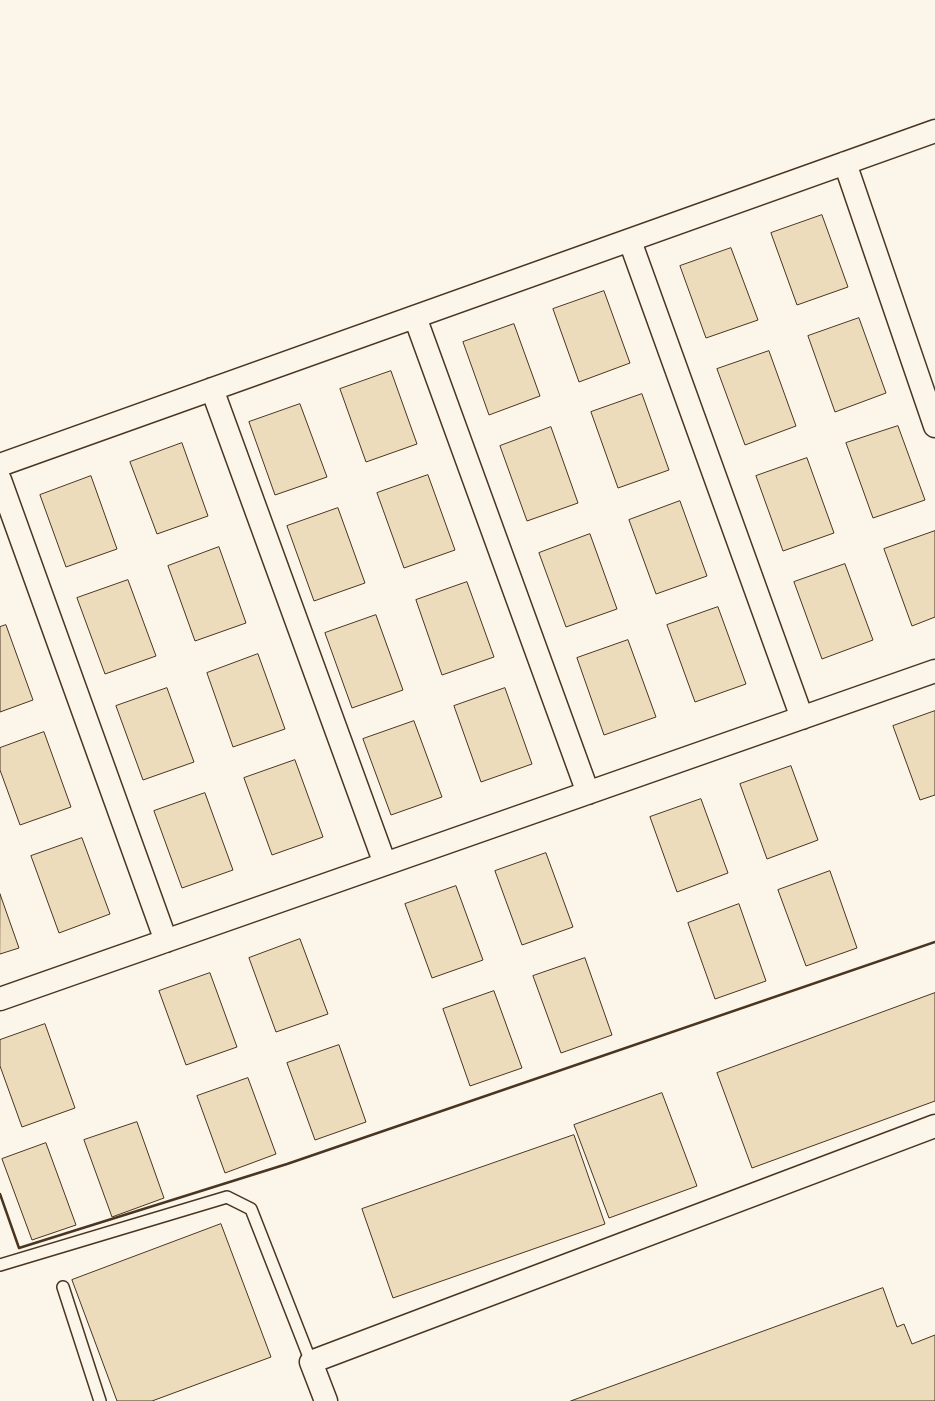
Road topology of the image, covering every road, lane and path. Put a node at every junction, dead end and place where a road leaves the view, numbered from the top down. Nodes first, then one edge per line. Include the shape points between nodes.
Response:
1 (935, 131) edge
2 (845, 163) junction
3 (630, 240) junction
4 (415, 317) junction
5 (212, 389) junction
6 (935, 426) edge
7 (0, 465) edge
8 (0, 480) edge
9 (935, 671) edge
10 (802, 718) junction
11 (588, 793) junction
12 (385, 864) junction
13 (166, 941) junction
14 (0, 999) edge
15 (935, 1126) edge
16 (0, 1265) edge
17 (63, 1287) dead end
18 (311, 1362) junction
19 (100, 1401) edge
20 (326, 1401) edge

1 - 2 street
2 - 3 street
2 - 6 street
3 - 4 street
3 - 10 street
4 - 5 street
4 - 11 street
5 - 7 street
5 - 12 street
8 - 13 street
9 - 10 street
10 - 11 street
11 - 12 street
12 - 13 street
13 - 14 street
15 - 18 street
16 - 18 lane via 227,1197 251,1209
17 - 19 lane
18 - 20 street

